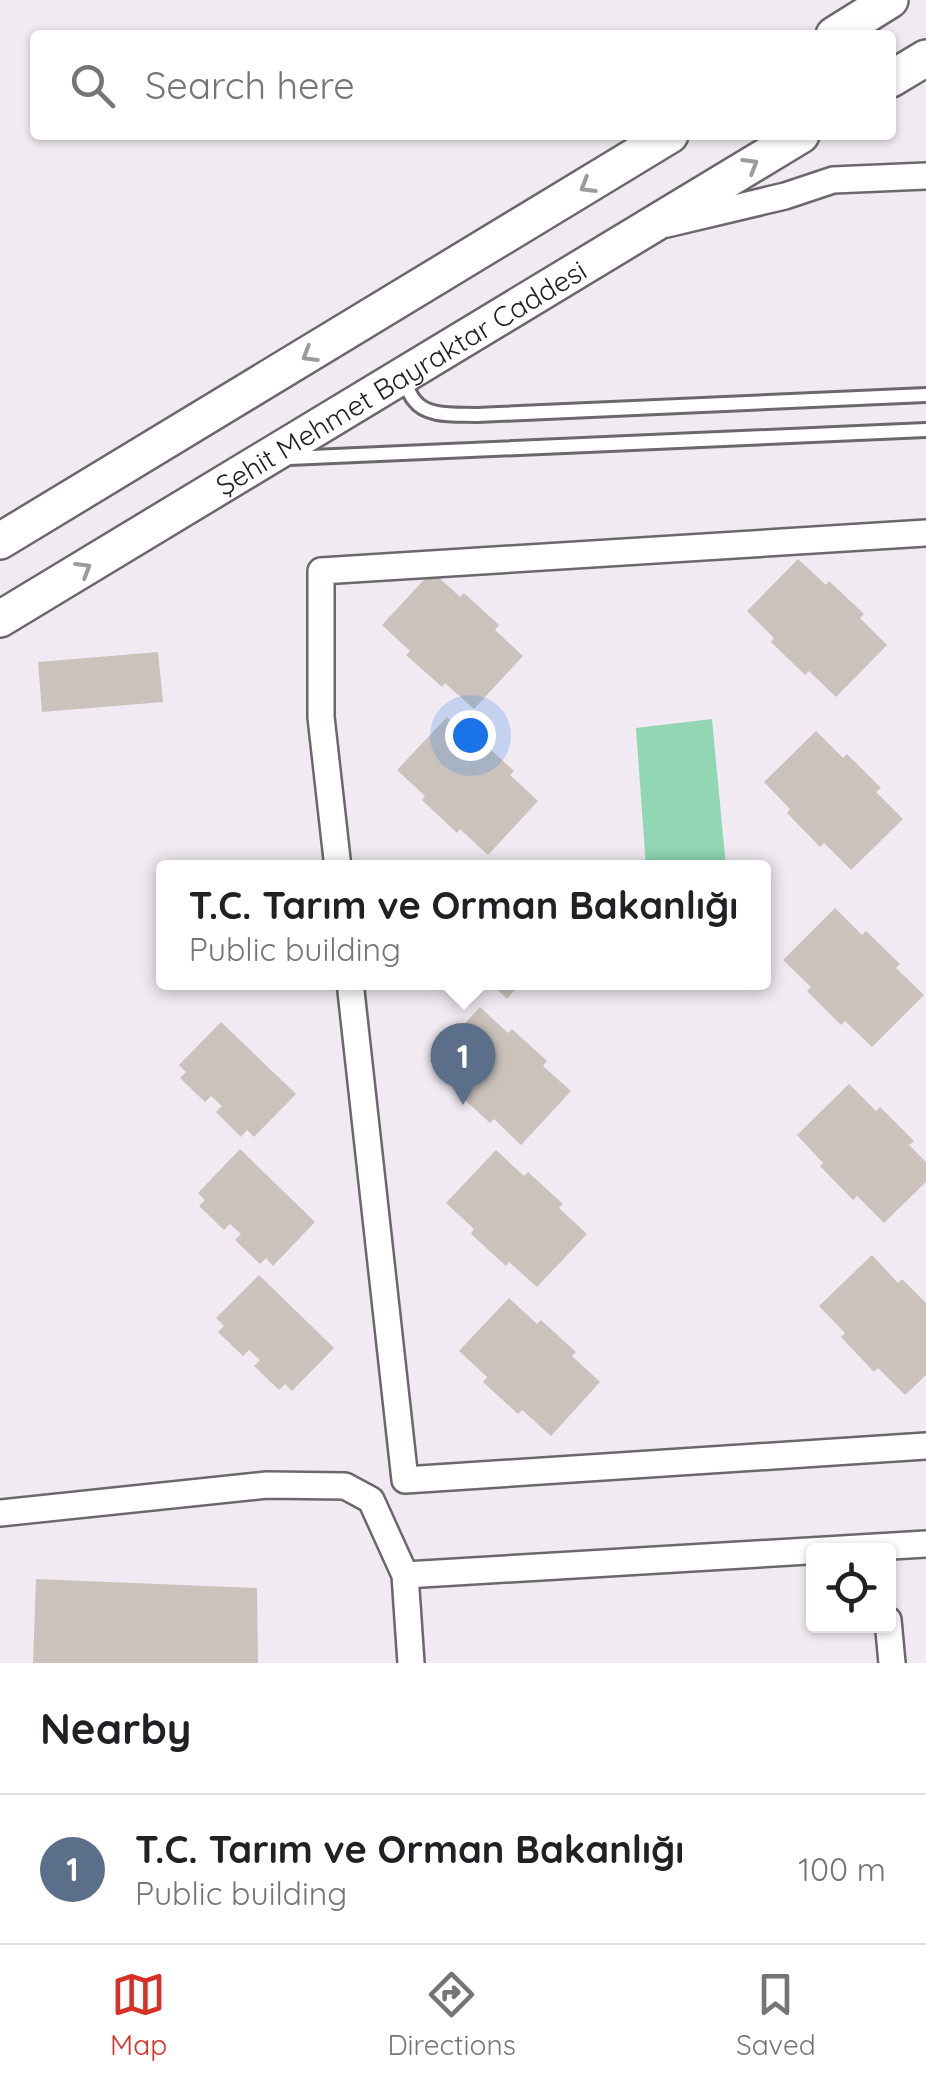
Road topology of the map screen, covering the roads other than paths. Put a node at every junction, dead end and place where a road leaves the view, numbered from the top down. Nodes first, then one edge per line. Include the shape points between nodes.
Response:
1 (890, 0) edge
2 (842, 30) edge
3 (926, 58) edge
4 (896, 77) edge
5 (662, 140) edge
6 (793, 140) edge
7 (922, 174) edge
8 (644, 229) junction
9 (402, 375) junction
10 (926, 394) edge
11 (926, 430) edge
12 (266, 459) junction
13 (926, 533) edge
14 (0, 542) edge
15 (0, 619) edge
16 (337, 860) edge
17 (351, 990) edge
18 (926, 1446) edge
19 (0, 1513) edge
20 (926, 1544) edge
21 (896, 1547) edge
22 (806, 1552) edge
23 (405, 1574) junction
24 (889, 1633) edge
25 (411, 1663) edge
26 (892, 1663) edge

1 - 2 main road
3 - 4 main road
5 -> 14 main road
8 -> 6 main road, Şehit Mehmet Bayraktar Caddesi
7 - 8 street via 833,180
8 - 9 main road, Şehit Mehmet Bayraktar Caddesi
9 - 10 lane via 424,410 458,414
9 - 12 main road, Şehit Mehmet Bayraktar Caddesi
11 - 12 lane
15 -> 12 main road, Şehit Mehmet Bayraktar Caddesi
13 - 16 street via 321,570 322,717
17 - 18 street via 405,1480
19 - 23 street via 267,1485 345,1486 371,1500
20 - 21 street
22 - 23 street
23 - 25 street
24 - 26 street

